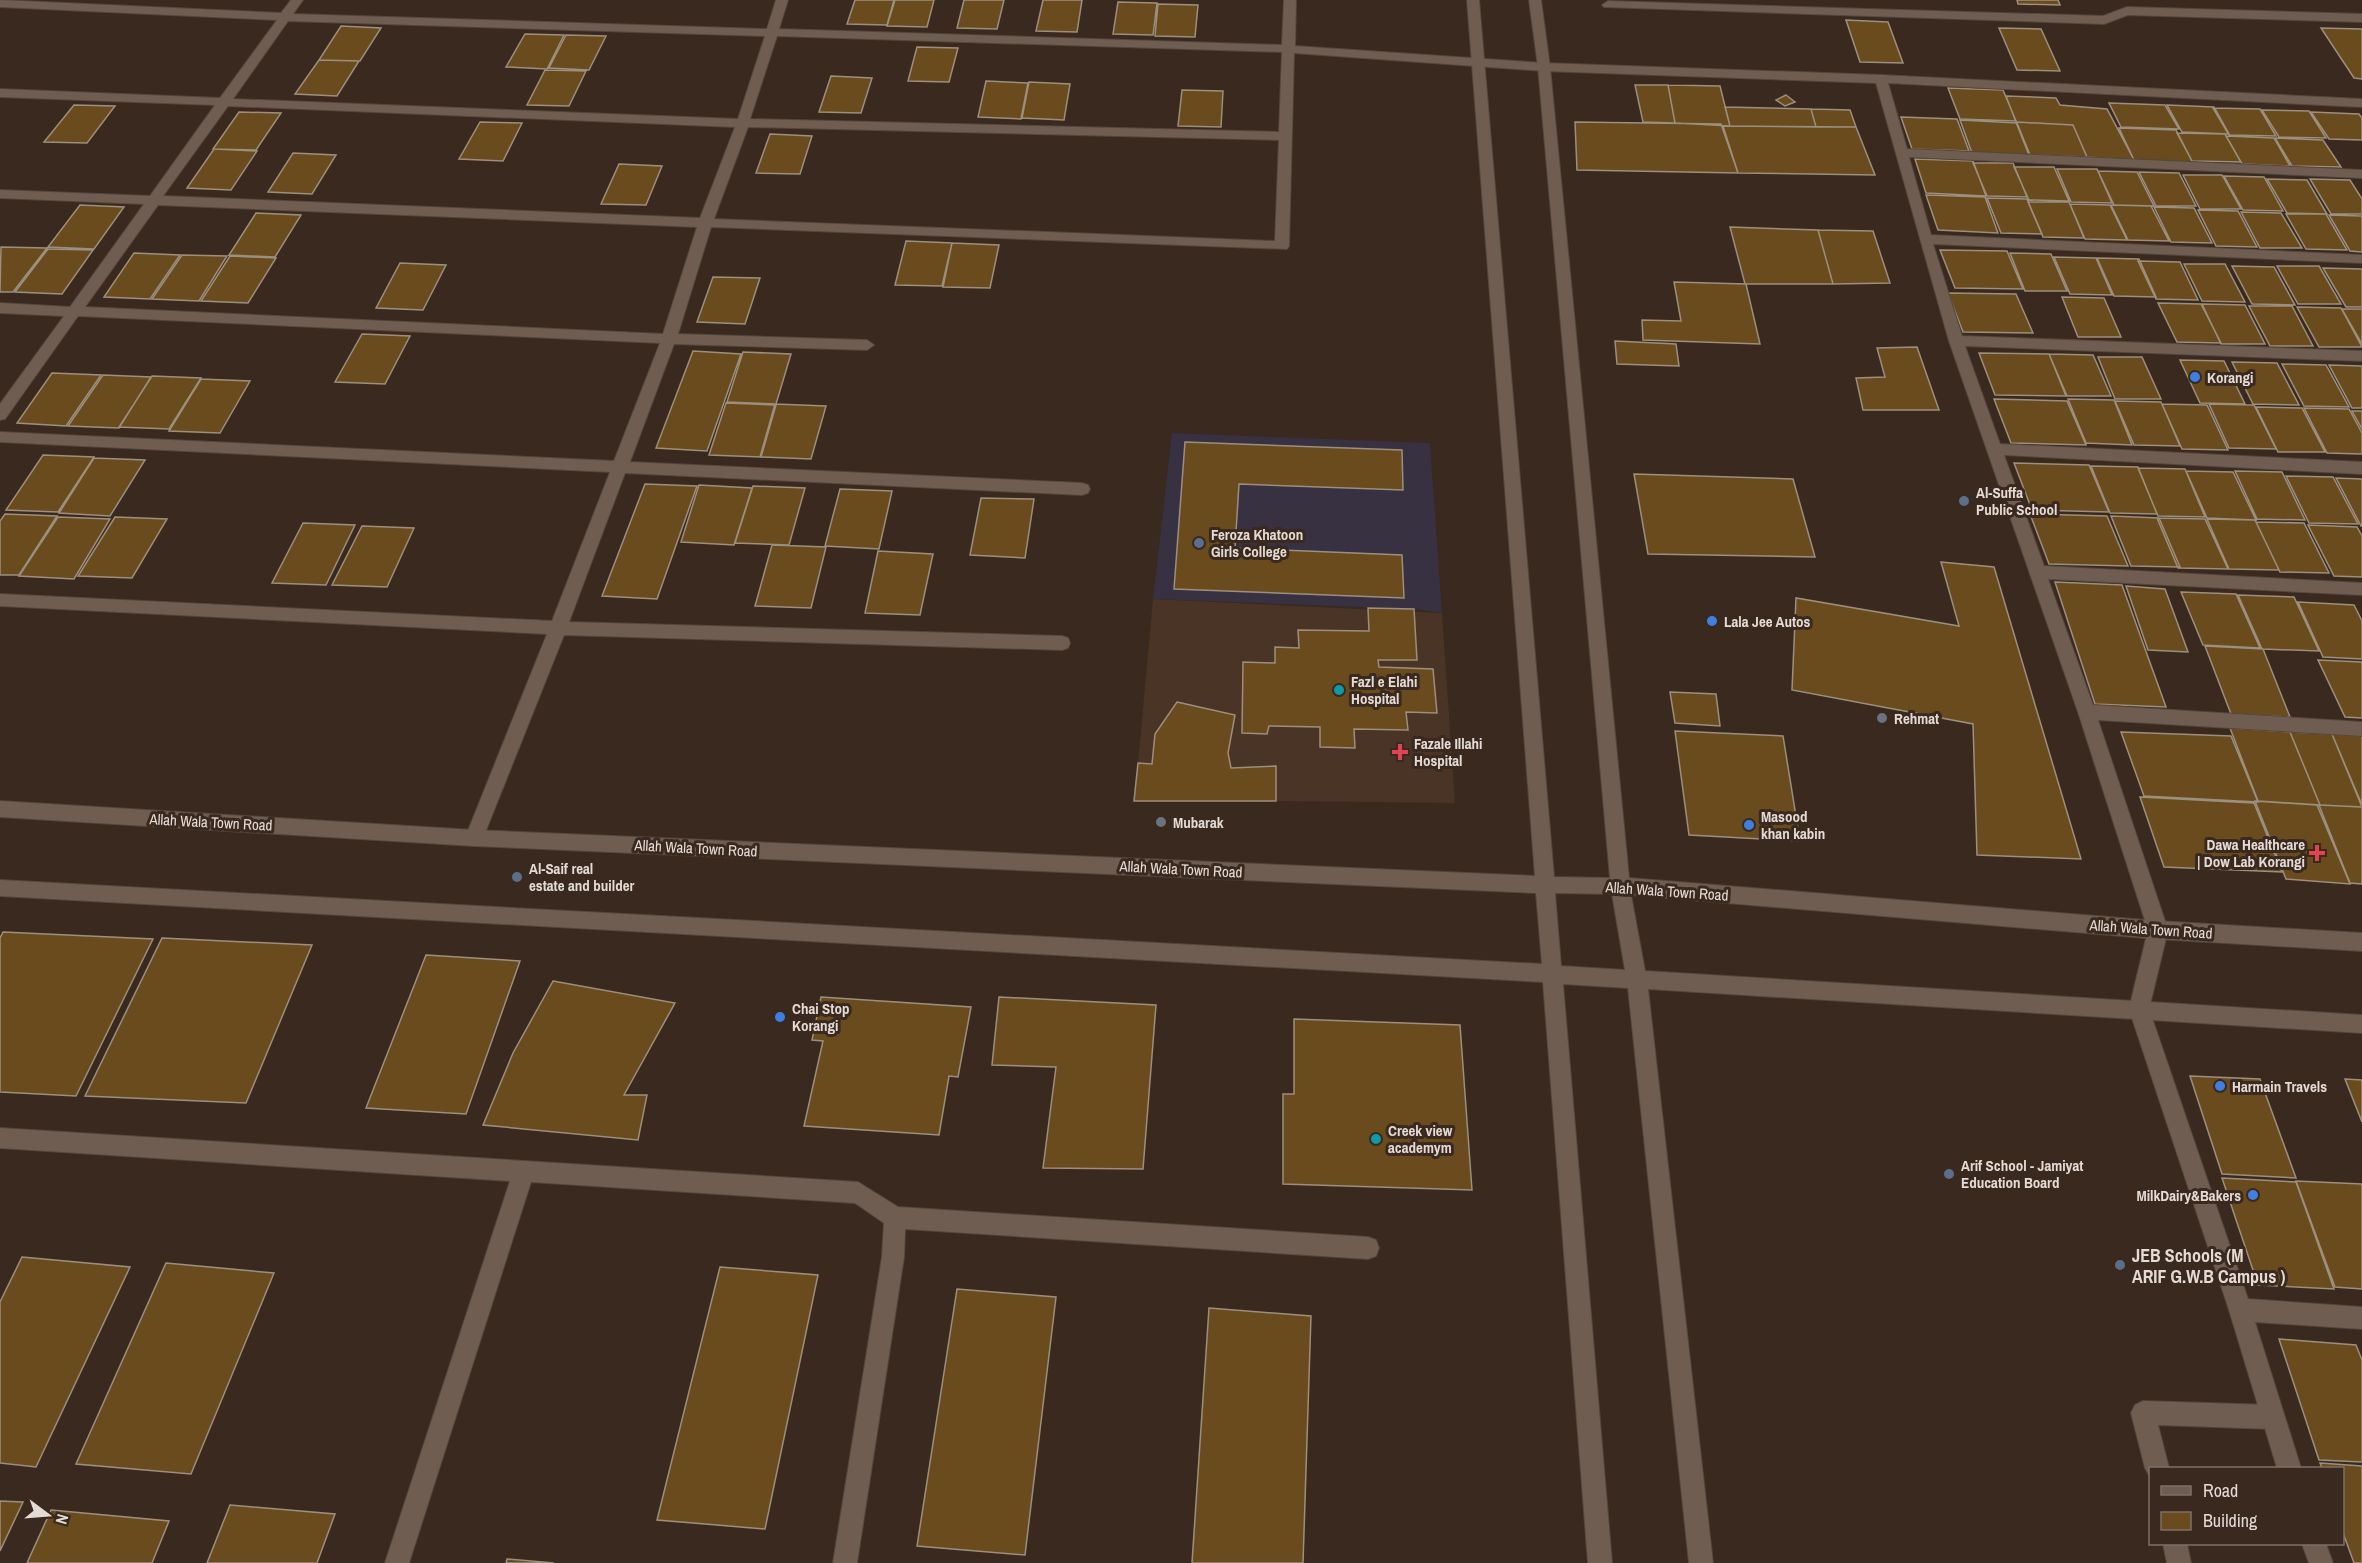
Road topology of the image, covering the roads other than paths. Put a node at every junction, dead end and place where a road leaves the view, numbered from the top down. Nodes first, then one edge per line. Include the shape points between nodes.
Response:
1 (297, 0) edge
2 (782, 0) edge
3 (1290, 0) edge
4 (1473, 0) edge
5 (1535, 0) edge
6 (0, 3) edge
7 (1608, 4) dead end
8 (2124, 6) edge
9 (284, 17) junction
10 (2362, 18) edge
11 (770, 33) junction
12 (1288, 49) junction
13 (1478, 63) junction
14 (1544, 67) junction
15 (1881, 79) junction
16 (0, 93) edge
17 (224, 101) junction
18 (2362, 103) edge
19 (742, 123) junction
20 (1285, 136) junction
21 (1902, 153) junction
22 (2362, 174) edge
23 (0, 194) edge
24 (155, 200) junction
25 (706, 221) junction
26 (1925, 239) junction
27 (2362, 260) edge
28 (0, 308) edge
29 (73, 312) junction
30 (669, 339) junction
31 (1956, 340) junction
32 (867, 345) dead end
33 (2362, 357) edge
34 (0, 415) edge
35 (0, 437) edge
36 (1996, 449) junction
37 (619, 468) junction
38 (2362, 468) edge
39 (1082, 489) dead end
40 (2039, 572) junction
41 (2362, 589) edge
42 (0, 600) edge
43 (558, 628) junction
44 (1062, 643) dead end
45 (2087, 712) junction
46 (2362, 729) edge
47 (0, 810) edge
48 (474, 838) junction
49 (1546, 885) junction
50 (1620, 886) junction
51 (0, 888) edge
52 (2158, 930) junction
53 (2362, 942) edge
54 (1554, 974) junction
55 (1637, 981) junction
56 (2139, 1009) junction
57 (2362, 1024) edge
58 (0, 1138) edge
59 (524, 1172) junction
60 (895, 1218) junction
61 (1368, 1248) dead end
62 (2240, 1310) junction
63 (2362, 1318) edge
64 (2272, 1417) junction
65 (2157, 1467) edge
66 (2289, 1467) edge
67 (2175, 1545) edge
68 (2314, 1545) edge
69 (397, 1563) edge
70 (845, 1563) edge
71 (1600, 1563) edge
72 (1701, 1563) edge
73 (2180, 1563) edge
74 (2321, 1563) edge

1 - 9 street
2 - 11 street
3 - 12 street
4 - 13 street
5 - 14 street
6 - 9 street
7 - 8 street via 2104,20
8 - 10 street
9 - 11 street
9 - 17 street
11 - 12 street
11 - 19 street
12 - 13 street
12 - 20 street
13 - 14 street
13 - 49 street
14 - 15 street
14 - 50 street
15 - 18 street
15 - 21 street
16 - 17 street
17 - 19 street
17 - 24 street
19 - 20 street
19 - 25 street
20 - 25 street via 1282,246
21 - 22 street
21 - 26 street
23 - 24 street
24 - 25 street
24 - 29 street
25 - 30 street
26 - 27 street
26 - 31 street
28 - 29 street
29 - 30 street
29 - 34 street
30 - 32 street
30 - 37 street
31 - 33 street
31 - 36 street
35 - 37 street
36 - 38 street
36 - 40 street
37 - 39 street
37 - 43 street
40 - 41 street
40 - 45 street
42 - 43 street
43 - 44 street
43 - 48 street
45 - 46 street
45 - 52 street
47 - 48 street, Allah Wala Town Road
48 - 49 street, Allah Wala Town Road
49 - 50 street, Allah Wala Town Road
49 - 54 street
50 - 52 street, Allah Wala Town Road
50 - 55 street
51 - 54 street
52 - 53 street, Allah Wala Town Road
52 - 56 street
54 - 55 street
54 - 71 street
55 - 56 street
55 - 72 street
56 - 57 street
56 - 62 street
58 - 59 street
59 - 60 street via 858,1193
59 - 69 street
60 - 61 street
60 - 70 street
62 - 63 street
62 - 64 street
64 - 65 street via 2143,1413
64 - 66 street
67 - 73 street
68 - 74 street

